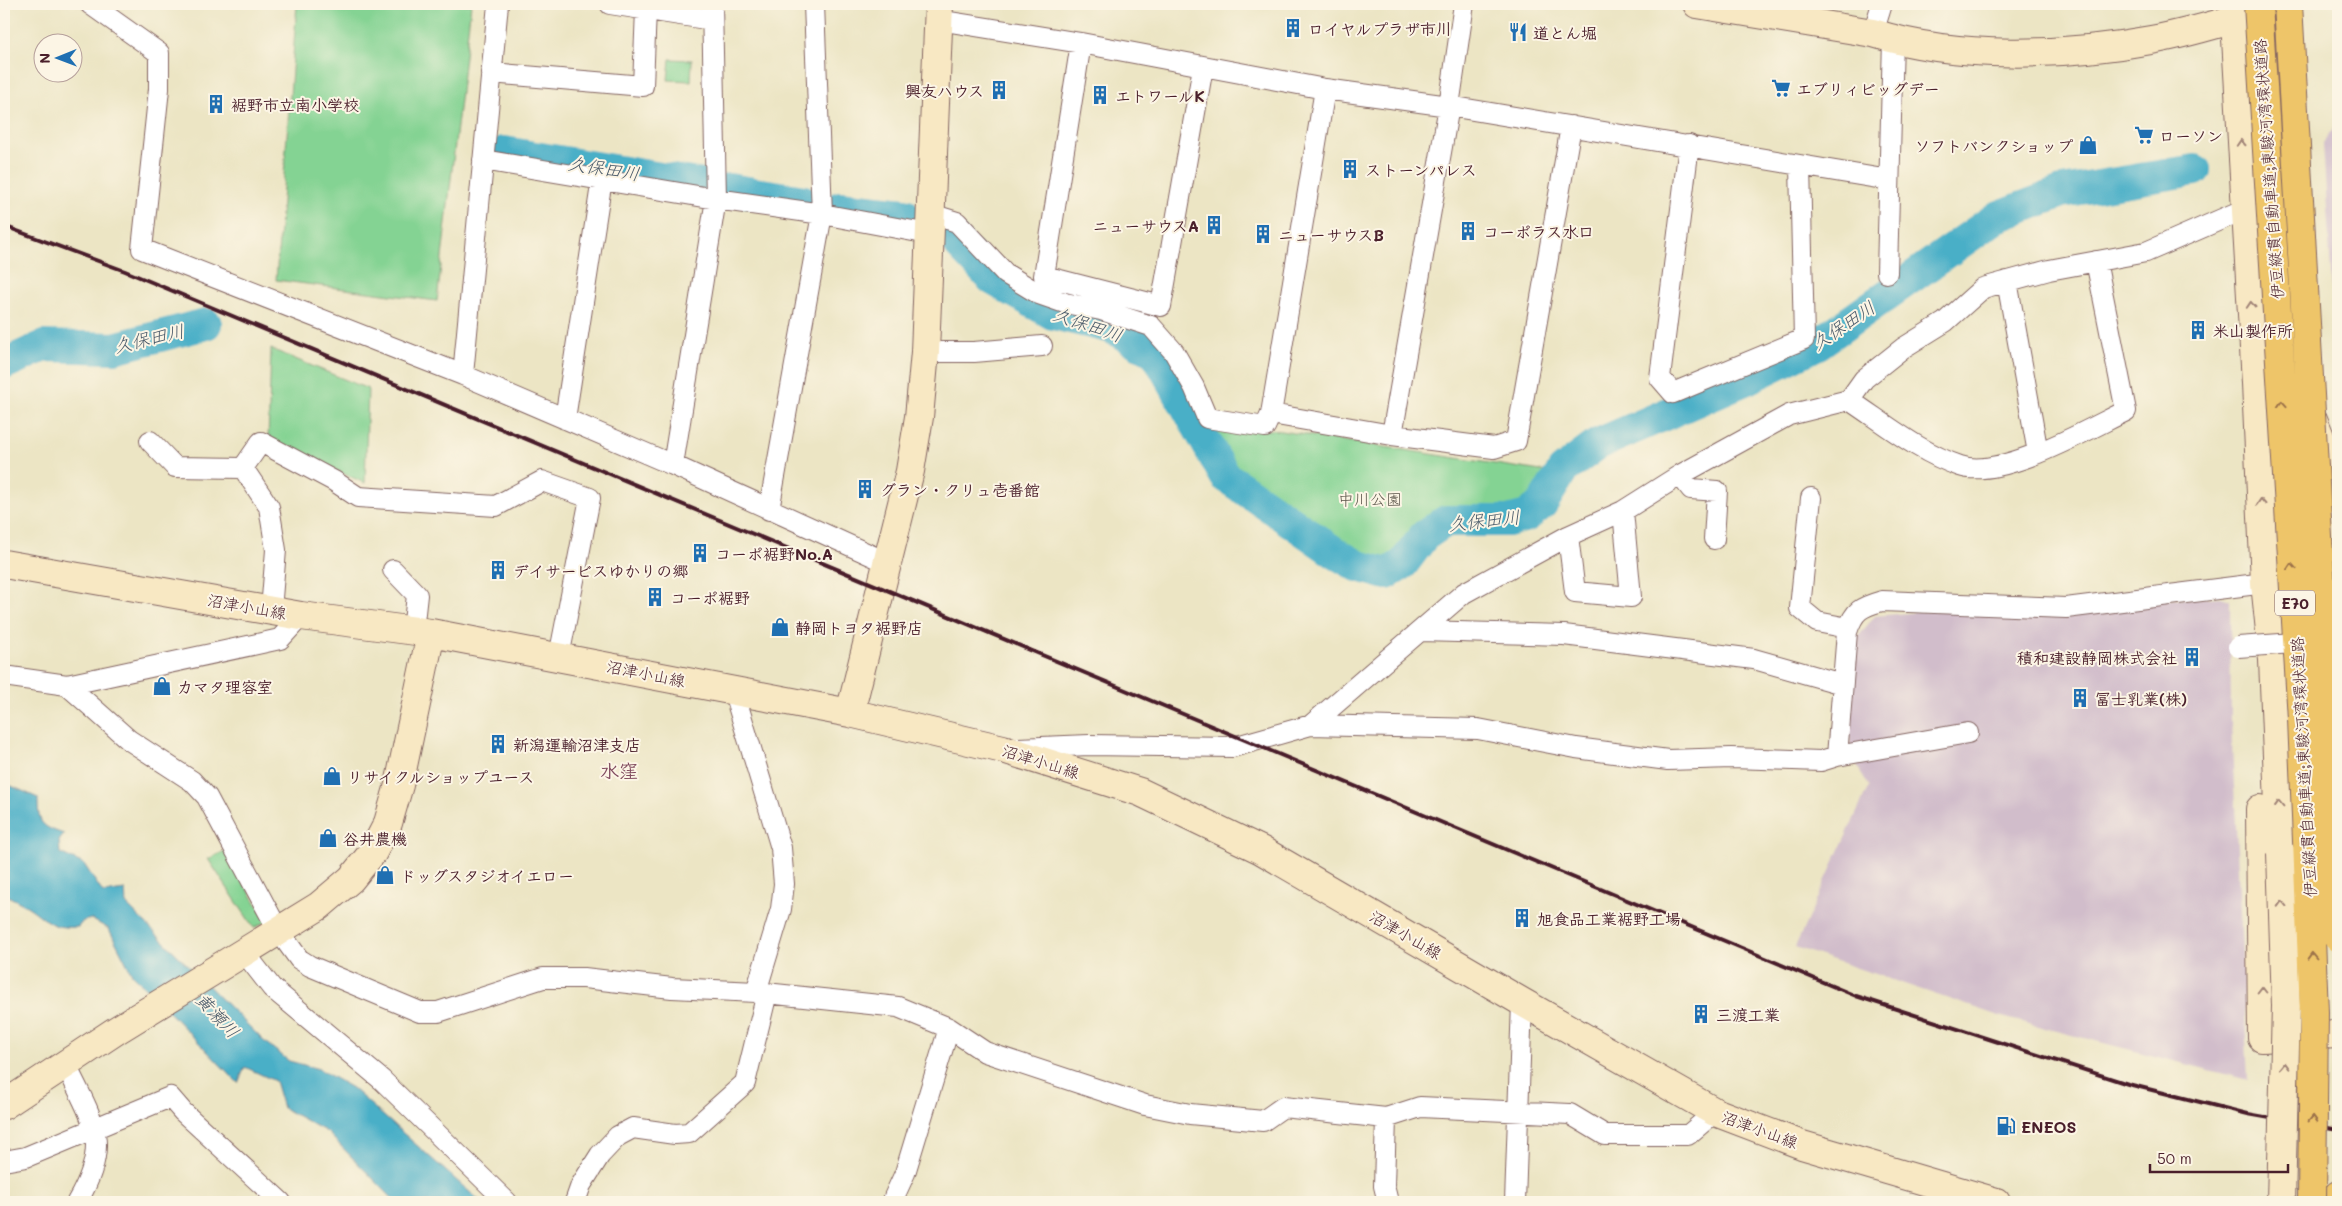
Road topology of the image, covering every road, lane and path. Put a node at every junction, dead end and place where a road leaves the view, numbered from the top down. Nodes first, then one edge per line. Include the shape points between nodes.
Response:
1 (90, 4) edge
2 (498, 4) edge
3 (610, 4) edge
4 (814, 4) edge
5 (1464, 4) edge
6 (1697, 4) edge
7 (1882, 4) edge
8 (2278, 4) edge
9 (646, 9) junction
10 (2233, 11) edge
11 (712, 12) edge
12 (939, 12) edge
13 (1883, 36) junction
14 (1081, 43) junction
15 (1203, 67) junction
16 (492, 73) junction
17 (1325, 89) junction
18 (1449, 106) junction
19 (1571, 126) junction
20 (1689, 145) junction
21 (483, 160) junction
22 (1800, 165) junction
23 (602, 179) junction
24 (1889, 180) junction
25 (716, 199) junction
26 (2245, 209) junction
27 (822, 214) junction
28 (930, 224) junction
29 (2096, 261) junction
30 (1887, 273) dead end
31 (2007, 281) junction
32 (1042, 285) junction
33 (1042, 346) dead end
34 (926, 352) junction
35 (463, 375) junction
36 (2301, 389) junction
37 (1849, 400) junction
38 (1271, 414) junction
39 (565, 419) junction
40 (1392, 435) junction
41 (150, 441) dead end
42 (2038, 453) junction
43 (2333, 456) edge
44 (673, 465) junction
45 (243, 468) junction
46 (1680, 475) junction
47 (1811, 498) dead end
48 (769, 510) junction
49 (1623, 511) junction
50 (2338, 530) edge
51 (1568, 536) junction
52 (1714, 539) dead end
53 (886, 562) junction
54 (4, 564) edge
55 (394, 570) dead end
56 (2265, 583) junction
57 (271, 610) junction
58 (301, 616) junction
59 (1848, 628) junction
60 (422, 632) junction
61 (1421, 632) junction
62 (2338, 639) edge
63 (2238, 647) dead end
64 (559, 657) junction
65 (4, 676) edge
66 (1842, 684) junction
67 (67, 685) junction
68 (733, 689) junction
69 (850, 712) junction
70 (1312, 725) junction
71 (1968, 733) dead end
72 (1004, 749) junction
73 (1837, 756) junction
74 (2338, 909) edge
75 (278, 930) junction
76 (2338, 938) edge
77 (240, 954) junction
78 (761, 992) junction
79 (1522, 1002) junction
80 (949, 1028) junction
81 (2338, 1034) edge
82 (66, 1065) junction
83 (4, 1105) edge
84 (1519, 1111) junction
85 (1715, 1112) junction
86 (1386, 1118) junction
87 (96, 1127) junction
88 (4, 1161) edge
89 (2338, 1195) edge
90 (894, 1197) dead end
91 (77, 1202) edge
92 (281, 1202) edge
93 (507, 1202) edge
94 (576, 1202) edge
95 (1388, 1202) edge
96 (1515, 1202) edge
97 (1996, 1202) edge
98 (2281, 1202) edge
99 (2312, 1202) edge
100 (2338, 1202) edge

1 - 35 street via 159,53 159,89 142,249
2 - 16 street
3 - 9 street
4 - 27 street
5 - 18 street
6 - 13 street
7 - 13 street
8 - 10 street
8 - 36 street via 2293,306
8 - 74 highway, 伊豆縦貫自動車道;東駿河湾環状道路 / E70, bridge
99 -> 8 highway, 伊豆縦貫自動車道;東駿河湾環状道路 / E70, bridge via 2314,1012
9 - 11 street
9 - 16 street via 643,86
10 - 13 street via 2151,40 2025,53 1960,49
26 -> 10 street
11 - 25 street
12 - 14 street
12 - 28 street
13 - 24 street
14 - 15 street
14 - 32 street
15 - 17 street
15 - 32 street via 1161,306
16 - 21 street
17 - 18 street
17 - 38 street
18 - 19 street
18 - 40 street
19 - 20 street
19 - 40 street via 1516,441 1494,448
20 - 22 street
20 - 22 street via 1660,378 1673,393 1804,339
21 - 23 street
21 - 35 street
22 - 24 street
23 - 25 street
23 - 39 street
24 - 30 street
25 - 27 street
25 - 44 street
26 - 29 street via 2146,252
56 -> 26 street
27 - 28 street
27 - 48 street
28 - 32 street via 957,222 1006,274
28 - 34 street
29 - 31 street
29 - 42 street via 2126,411
31 - 37 street via 1983,288 1945,322 1903,348 1864,379
31 - 42 street
32 - 38 street via 1066,303 1151,326 1174,352 1207,418 1265,427
33 - 34 street
34 - 53 street via 910,471
35 - 39 street
36 - 43 street
36 - 62 street
37 - 42 street via 1928,452 1962,467 1990,468
37 - 46 street via 1790,414
38 - 40 street
39 - 44 street
41 - 45 street via 175,467
43 - 50 street
44 - 48 street
45 - 57 street via 269,507 276,550
45 - 64 street via 260,442 358,497 496,506 542,481 590,498
46 - 49 street
46 - 52 street via 1691,489 1717,491
47 - 59 street via 1800,608 1816,622
48 - 53 street
49 - 51 street
49 - 51 street via 1631,597 1575,592
51 - 61 street via 1464,593
53 - 69 street
54 - 57 street, 沼津小山線
55 - 60 street via 417,595
56 - 59 street via 2066,608 1882,601 1864,606 1853,616
81 -> 56 street via 2262,1038 2258,714
98 -> 56 street, bridge via 2286,1006 2274,660
57 - 58 street, 沼津小山線
58 - 60 street, 沼津小山線
58 - 67 street via 280,639
59 - 66 street
60 - 64 street, 沼津小山線
60 - 75 street via 399,785 388,824 373,852 351,879 319,906
61 - 66 street via 1574,636 1754,659
61 - 70 street
62 - 63 street, bridge
64 - 68 street, 沼津小山線
65 - 67 street
66 - 73 street
67 - 75 street via 129,740 192,781 207,797
68 - 69 street, 沼津小山線
68 - 78 street via 779,840 784,884
69 - 72 street, 沼津小山線
70 - 72 street via 1233,747 1089,745
70 - 73 street via 1478,729 1576,748 1668,760 1821,761
71 - 73 street
72 - 79 street, 沼津小山線 via 1140,792 1261,850
74 - 76 highway, 伊豆縦貫自動車道;東駿河湾環状道路 / E70, bridge
75 - 77 street
75 - 78 street via 299,959 310,966 420,1012 438,1012 543,978 584,978 672,988
77 - 82 street
77 - 93 street via 272,988 382,1080
78 - 80 street via 898,1007
78 - 94 street via 745,1083 689,1133 633,1128 618,1136 600,1155 581,1185
79 - 84 street
79 - 85 street, 沼津小山線
80 - 86 street via 985,1052 1145,1105 1190,1114 1263,1121 1283,1107
80 - 90 street via 905,1173
82 - 83 street
82 - 87 street
84 - 85 street via 1570,1114 1605,1135 1688,1135
84 - 86 street via 1420,1107
84 - 96 street
85 - 97 street, 沼津小山線 via 1802,1145
86 - 95 street via 1384,1186
87 - 88 street via 26,1157
87 - 91 street via 97,1150 90,1180
87 - 92 street via 170,1097
89 - 100 highway

